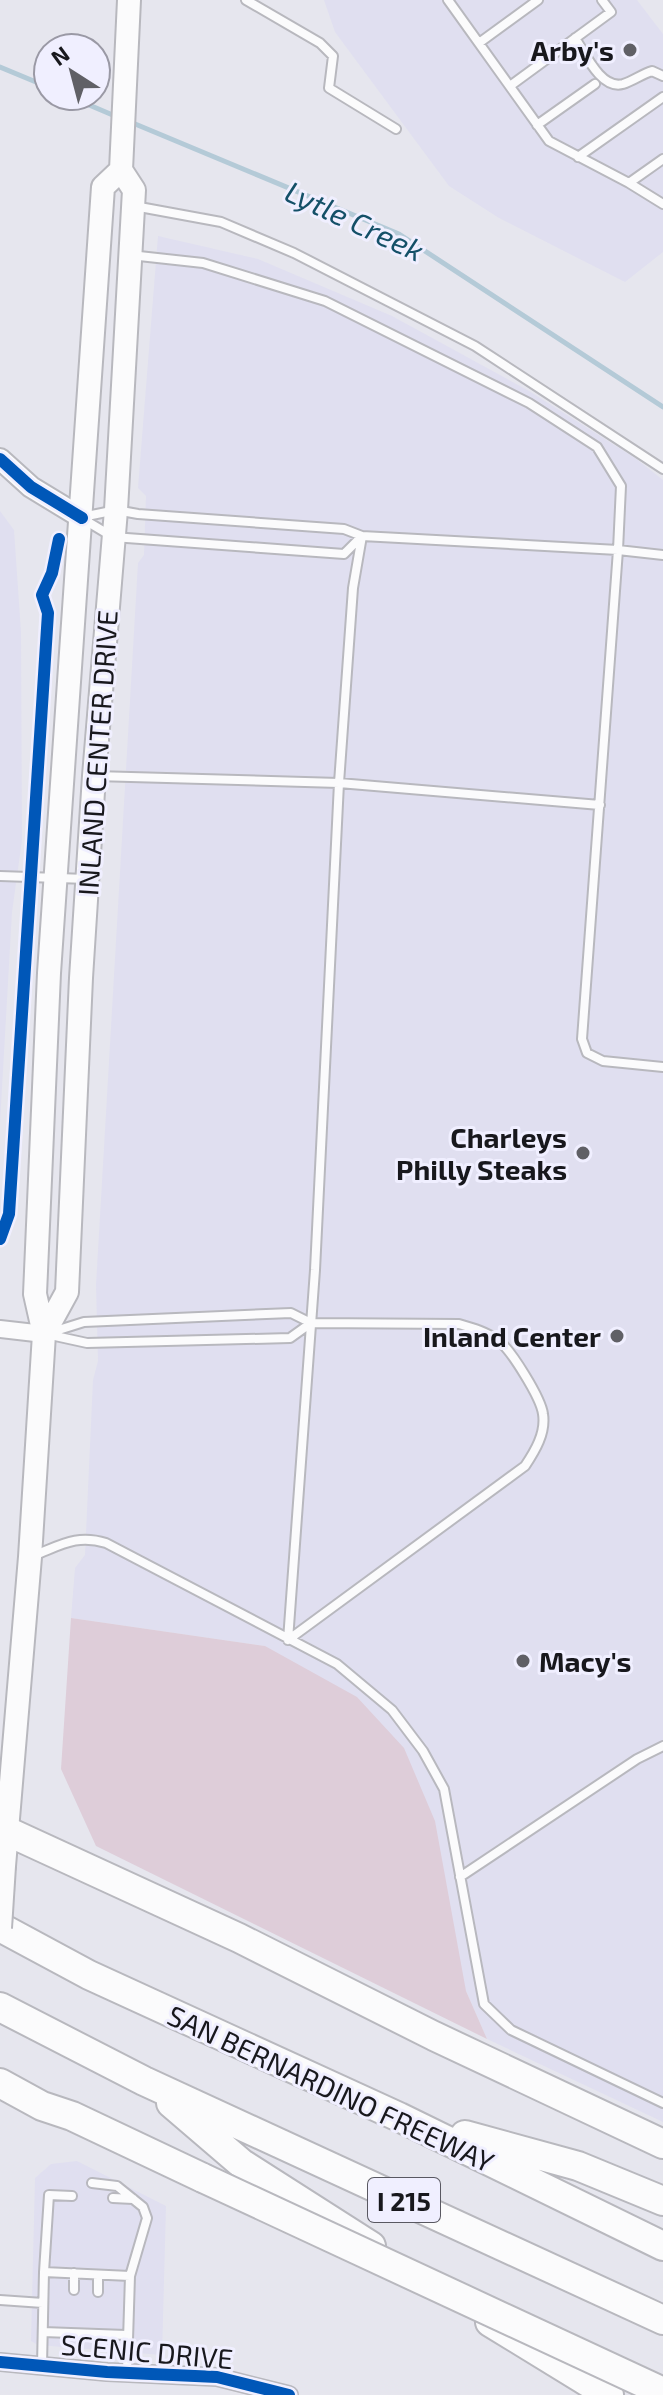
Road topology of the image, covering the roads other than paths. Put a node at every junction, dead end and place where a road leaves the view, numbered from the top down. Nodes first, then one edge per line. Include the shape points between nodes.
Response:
1 (129, 0) edge
2 (246, 0) edge
3 (448, 0) edge
4 (538, 0) edge
5 (602, 0) edge
6 (575, 38) junction
7 (479, 43) junction
8 (663, 76) edge
9 (595, 84) dead end
10 (510, 86) junction
11 (663, 97) edge
12 (537, 125) junction
13 (396, 129) dead end
14 (578, 157) junction
15 (663, 159) edge
16 (121, 170) junction
17 (629, 183) junction
18 (663, 204) edge
19 (133, 206) junction
20 (130, 255) junction
21 (0, 459) edge
22 (663, 469) edge
23 (116, 510) junction
24 (82, 518) junction
25 (362, 536) junction
26 (113, 537) junction
27 (618, 550) junction
28 (663, 555) edge
29 (94, 776) junction
30 (339, 783) junction
31 (600, 805) junction
32 (0, 876) edge
33 (55, 877) junction
34 (88, 879) junction
35 (663, 1067) edge
36 (311, 1323) junction
37 (0, 1329) edge
38 (44, 1334) junction
39 (30, 1557) junction
40 (288, 1640) junction
41 (663, 1746) edge
42 (3, 1829) edge
43 (460, 1877) junction
44 (0, 1928) edge
45 (0, 2007) edge
46 (144, 2081) junction
47 (0, 2083) edge
48 (663, 2103) edge
49 (399, 2117) junction
50 (663, 2144) edge
51 (92, 2183) dead end
52 (72, 2196) dead end
53 (113, 2198) dead end
54 (133, 2199) junction
55 (663, 2201) edge
56 (663, 2246) edge
57 (44, 2272) junction
58 (74, 2273) junction
59 (98, 2275) junction
60 (130, 2276) junction
61 (74, 2290) dead end
62 (98, 2292) dead end
63 (0, 2300) edge
64 (43, 2303) junction
65 (663, 2320) edge
66 (71, 2321) dead end
67 (94, 2323) dead end
68 (43, 2332) junction
69 (70, 2333) junction
70 (94, 2334) junction
71 (126, 2335) junction
72 (0, 2362) edge
73 (42, 2366) junction
74 (127, 2372) junction
75 (663, 2392) edge
76 (289, 2395) edge
77 (609, 2395) edge

1 - 16 main road, INLAND CENTER DRIVE
2 - 13 lane via 320,43 333,56 329,88
3 - 7 lane
4 - 7 lane
5 - 6 lane via 611,12
6 - 8 lane via 610,84 652,71
6 - 10 lane
7 - 10 lane
9 - 12 lane
10 - 12 lane
11 - 14 lane
12 - 14 lane via 549,141
14 - 17 lane
15 - 17 lane
16 - 19 main road, INLAND CENTER DRIVE via 134,190
16 - 24 main road, INLAND CENTER DRIVE via 103,187
17 - 18 lane
19 - 20 main road, INLAND CENTER DRIVE
19 - 22 lane via 221,222 294,253 475,346
20 - 23 main road, INLAND CENTER DRIVE
20 - 27 lane via 203,263 325,301 529,403 597,447 621,486
21 - 24 street via 31,487
23 - 24 lane
23 - 25 lane via 344,529
23 - 26 main road, INLAND CENTER DRIVE
24 - 26 lane
24 - 33 main road, INLAND CENTER DRIVE
25 - 26 lane via 344,554
25 - 27 lane
25 - 30 lane via 353,588
26 - 29 main road, INLAND CENTER DRIVE
27 - 28 lane
27 - 31 lane
29 - 30 lane
29 - 34 main road, INLAND CENTER DRIVE
30 - 31 lane
30 - 36 lane
31 - 35 lane via 582,1039 587,1053 603,1061
32 - 33 lane
33 - 34 lane
33 - 38 main road, INLAND CENTER DRIVE via 35,1294
34 - 38 main road, INLAND CENTER DRIVE via 67,1292
36 - 38 lane via 291,1313 84,1322
36 - 38 lane via 290,1338 87,1343
36 - 40 lane
36 - 40 lane via 459,1324 478,1329 501,1342 534,1389 544,1416 538,1445 525,1466
37 - 38 street
38 - 39 main road, INLAND CENTER DRIVE
39 - 40 lane via 78,1539 106,1543
39 - 42 main road, INLAND CENTER DRIVE
40 - 43 lane via 337,1664 364,1685 392,1710 423,1751 444,1789
41 - 43 lane
42 - 44 main road, INLAND CENTER DRIVE, bridge
42 - 50 highway
43 - 48 lane via 484,2004 511,2030
44 - 49 highway, SAN BERNARDINO FREEWAY / I 215 via 89,1975
45 - 46 highway, I 215
46 - 65 highway, I 215
46 - 77 highway via 241,2163
47 - 75 highway, bridge
49 - 55 highway via 578,2166
49 - 56 highway, SAN BERNARDINO FREEWAY / I 215
51 - 54 lane via 117,2186
52 - 57 lane via 49,2195
53 - 54 lane
54 - 60 lane via 147,2218
57 - 58 lane
57 - 64 lane
58 - 59 lane
58 - 61 lane
59 - 60 lane
59 - 62 lane
60 - 71 lane
63 - 64 lane
64 - 68 lane
66 - 69 lane
67 - 70 lane
68 - 69 lane
68 - 73 lane
69 - 70 lane
70 - 71 lane
71 - 74 lane
72 - 73 street, SCENIC DRIVE
73 - 74 street, SCENIC DRIVE
74 - 76 street, SCENIC DRIVE via 217,2377

